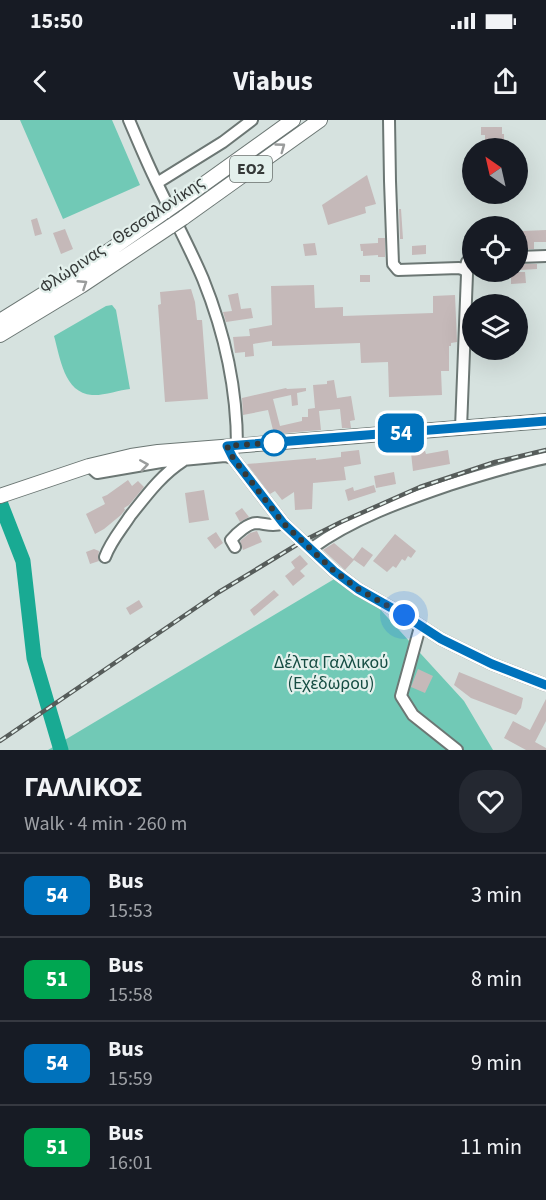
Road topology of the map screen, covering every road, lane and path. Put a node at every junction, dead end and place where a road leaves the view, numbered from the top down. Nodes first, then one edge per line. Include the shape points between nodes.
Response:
1 (129, 120) edge
2 (252, 120) edge
3 (292, 120) edge
4 (320, 120) edge
5 (389, 120) edge
6 (157, 183) junction
7 (546, 256) edge
8 (528, 257) edge
9 (462, 269) edge
10 (467, 282) edge
11 (32, 309) junction
12 (0, 321) edge
13 (0, 335) edge
14 (546, 421) edge
15 (461, 428) junction
16 (232, 450) junction
17 (546, 458) edge
18 (184, 460) junction
19 (90, 466) junction
20 (0, 496) edge
21 (283, 523) junction
22 (235, 547) dead end
23 (312, 548) junction
24 (105, 557) dead end
25 (420, 627) junction
26 (546, 685) edge
27 (457, 750) edge

1 - 6 street
2 - 6 street
3 - 11 main road, Φλώρινας - Θεσσαλονίκης / ΕΟ2
11 -> 4 main road, Φλώρινας - Θεσσαλονίκης / ΕΟ2 via 177,222
5 - 9 street via 393,264 398,270
6 - 16 street via 203,280 221,334 235,404
7 - 8 street
10 - 15 street
11 - 12 main road, Φλώρινας - Θεσσαλονίκης / ΕΟ2
11 - 13 main road, Φλώρινας - Θεσσαλονίκης / ΕΟ2
14 - 15 main road
15 - 16 main road
16 - 18 street via 225,456
16 - 19 main road via 158,452
16 - 21 street
17 - 23 street via 413,498 348,526
19 -> 18 street via 97,473
18 - 24 street via 143,500 111,542
19 - 20 main road
21 - 22 street via 250,525 231,540
21 - 23 street
23 - 25 street via 358,589
25 - 26 street via 492,664
25 - 27 street via 401,696 413,715

